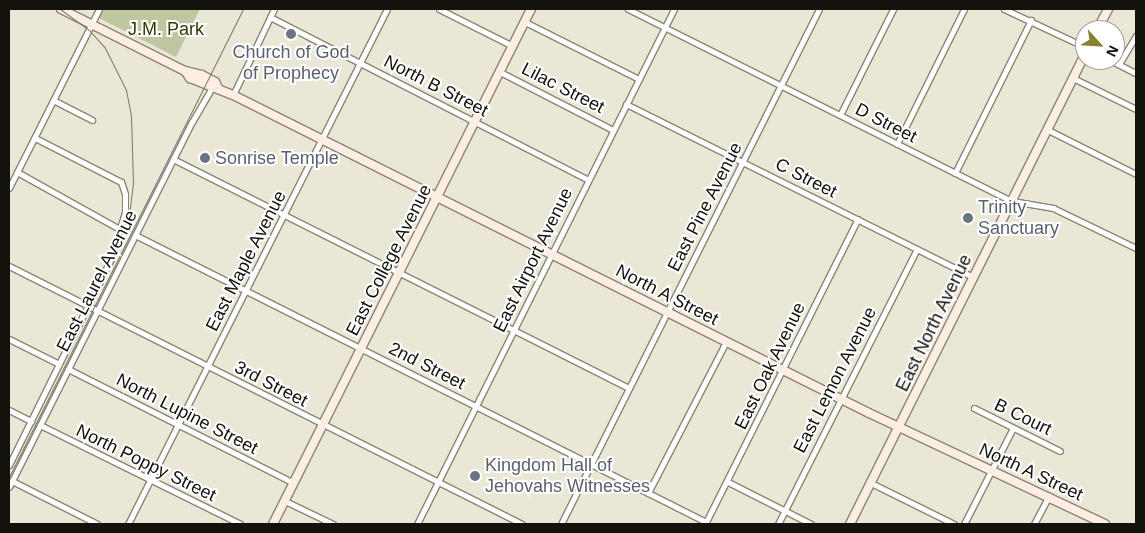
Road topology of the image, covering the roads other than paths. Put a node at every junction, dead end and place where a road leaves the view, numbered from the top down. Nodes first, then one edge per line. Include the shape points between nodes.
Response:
1 (60, 9) edge
2 (100, 9) edge
3 (274, 9) edge
4 (386, 9) edge
5 (439, 9) edge
6 (531, 9) edge
7 (628, 9) edge
8 (674, 9) edge
9 (817, 9) edge
10 (893, 9) edge
11 (964, 9) edge
12 (1004, 9) edge
13 (270, 17) junction
14 (1031, 20) junction
15 (525, 22) junction
16 (92, 24) junction
17 (665, 28) junction
18 (1136, 36) edge
19 (1075, 42) edge
20 (513, 46) junction
21 (1125, 54) edge
22 (360, 63) junction
23 (1077, 70) edge
24 (500, 72) junction
25 (1073, 78) junction
26 (639, 79) junction
27 (781, 86) junction
28 (215, 88) junction
29 (233, 95) junction
30 (53, 100) junction
31 (626, 104) junction
32 (1136, 109) edge
33 (840, 115) junction
34 (92, 120) dead end
35 (475, 122) junction
36 (613, 130) junction
37 (1048, 130) junction
38 (34, 138) junction
39 (322, 140) junction
40 (897, 144) junction
41 (173, 159) junction
42 (743, 162) junction
43 (17, 172) junction
44 (955, 173) junction
45 (1136, 174) edge
46 (588, 180) junction
47 (9, 188) edge
48 (437, 197) junction
49 (1012, 201) junction
50 (286, 214) junction
51 (858, 219) junction
52 (121, 230) junction
53 (135, 235) junction
54 (1136, 248) edge
55 (916, 249) junction
56 (551, 255) junction
57 (9, 266) edge
58 (398, 274) junction
59 (973, 278) junction
60 (245, 292) junction
61 (88, 307) junction
62 (97, 310) junction
63 (667, 312) junction
64 (515, 330) junction
65 (9, 339) edge
66 (726, 342) junction
67 (360, 349) junction
68 (59, 364) junction
69 (208, 366) junction
70 (68, 369) junction
71 (783, 370) junction
72 (630, 388) junction
73 (840, 399) junction
74 (476, 406) junction
75 (974, 408) dead end
76 (9, 410) edge
77 (31, 421) junction
78 (178, 424) junction
79 (40, 425) junction
80 (322, 425) junction
81 (899, 428) junction
82 (1013, 428) junction
83 (1060, 451) dead end
84 (9, 465) edge
85 (591, 465) junction
86 (990, 470) junction
87 (150, 481) junction
88 (438, 482) junction
89 (728, 482) junction
90 (294, 483) junction
91 (10, 484) edge
92 (871, 484) junction
93 (648, 493) junction
94 (1049, 496) junction
95 (285, 501) junction
96 (785, 511) junction
97 (706, 523) edge
98 (97, 524) edge
99 (128, 524) edge
100 (240, 524) edge
101 (273, 524) edge
102 (333, 524) edge
103 (417, 524) edge
104 (522, 524) edge
105 (561, 524) edge
106 (778, 524) edge
107 (811, 524) edge
108 (850, 524) edge
109 (954, 524) edge
110 (964, 524) edge
111 (1034, 524) edge
112 (1105, 524) edge

1 - 16 street, North A Street
2 - 16 street
3 - 13 street
4 - 22 street, East Maple Avenue
5 - 20 street
6 - 15 street, East College Avenue
7 - 17 street, D Street
8 - 17 street, East Airport Avenue
9 - 27 street, East Pine Avenue
10 - 33 street
11 - 40 street
12 - 14 street
13 - 22 street, North B Street
13 - 29 street
14 - 19 street
14 - 44 street
15 - 20 street, East College Avenue
15 - 26 street
16 - 28 street, North A Street via 185,71 202,75 215,82
16 - 30 street
17 - 26 street, East Airport Avenue
17 - 27 street, D Street
18 - 21 street
20 - 24 street, East College Avenue
22 - 35 street, North B Street
22 - 39 street, East Maple Avenue
23 - 25 street, East North Avenue
24 - 35 street, East College Avenue
24 - 36 street, Lilac Street
25 - 32 street
25 - 37 street, East North Avenue
26 - 31 street, East Airport Avenue
27 - 33 street, D Street
27 - 42 street, East Pine Avenue
28 - 29 street, North A Street
28 - 41 street, East Laurel Avenue
29 - 39 street, North A Street
30 - 34 street
30 - 38 street
31 - 36 street, East Airport Avenue
31 - 42 street, C Street
33 - 40 street, D Street
35 - 46 street, North B Street
35 - 48 street, East College Avenue
36 - 46 street, East Airport Avenue
37 - 45 street
37 - 49 street, East North Avenue
38 - 43 street
38 - 52 street, East Laurel Avenue via 121,182 125,194
39 - 48 street, North A Street
39 - 50 street, East Maple Avenue
40 - 44 street, D Street
41 - 50 street
41 - 53 street, East Laurel Avenue
42 - 51 street, C Street
42 - 63 street, East Pine Avenue
43 - 47 street
43 - 52 street
44 - 49 street, D Street
46 - 56 street, East Airport Avenue
48 - 56 street, North A Street
48 - 58 street, East College Avenue
49 - 54 street, D Street via 1053,208
49 - 59 street, East North Avenue
50 - 58 street
50 - 60 street, East Maple Avenue
51 - 55 street, C Street
51 - 71 street, East Oak Avenue
52 - 61 street, East Laurel Avenue via 115,251
53 - 60 street, 2nd Street
53 - 62 street, East Laurel Avenue
55 - 59 street, C Street
55 - 73 street, East Lemon Avenue
56 - 63 street, North A Street
56 - 64 street, East Airport Avenue
57 - 61 street, 3rd Street
58 - 64 street
58 - 67 street, East College Avenue
59 - 81 street, East North Avenue
60 - 67 street, 2nd Street
60 - 69 street, East Maple Avenue
61 - 62 street, 3rd Street
61 - 68 street, East Laurel Avenue
62 - 69 street, 3rd Street
62 - 70 street, East Laurel Avenue
63 - 66 street, North A Street
63 - 72 street, East Pine Avenue
64 - 72 street
64 - 74 street, East Airport Avenue
65 - 68 street
66 - 71 street, North A Street
66 - 93 street
67 - 74 street, 2nd Street
67 - 80 street, East College Avenue
68 - 77 street, East Laurel Avenue
69 - 78 street, East Maple Avenue
69 - 80 street, 3rd Street
70 - 78 street, North Lupine Street
70 - 79 street, East Laurel Avenue
71 - 73 street, North A Street
71 - 89 street, East Oak Avenue
72 - 85 street, East Pine Avenue
73 - 81 street, North A Street
73 - 96 street, East Lemon Avenue
74 - 85 street, 2nd Street
74 - 88 street, East Airport Avenue
75 - 82 street, B Court
76 - 77 street
77 - 84 street, East Laurel Avenue
78 - 87 street, East Maple Avenue
78 - 90 street, North Lupine Street
79 - 87 street, North Poppy Street
79 - 91 street, East Laurel Avenue
80 - 88 street, 3rd Street
80 - 90 street, East College Avenue
81 - 86 street, North A Street
81 - 92 street, East North Avenue
82 - 83 street, B Court
82 - 86 street
85 - 93 street, 2nd Street
85 - 105 street, East Pine Avenue
86 - 94 street, North A Street
86 - 110 street
87 - 99 street, East Maple Avenue
87 - 100 street, North Poppy Street
88 - 103 street, East Airport Avenue
88 - 104 street, 3rd Street
89 - 96 street
89 - 97 street, East Oak Avenue
90 - 95 street, East College Avenue
91 - 98 street
92 - 108 street, East North Avenue
92 - 109 street
93 - 97 street, 2nd Street
94 - 111 street
94 - 112 street, North A Street
95 - 101 street, East College Avenue
95 - 102 street
96 - 106 street, East Lemon Avenue
96 - 107 street

